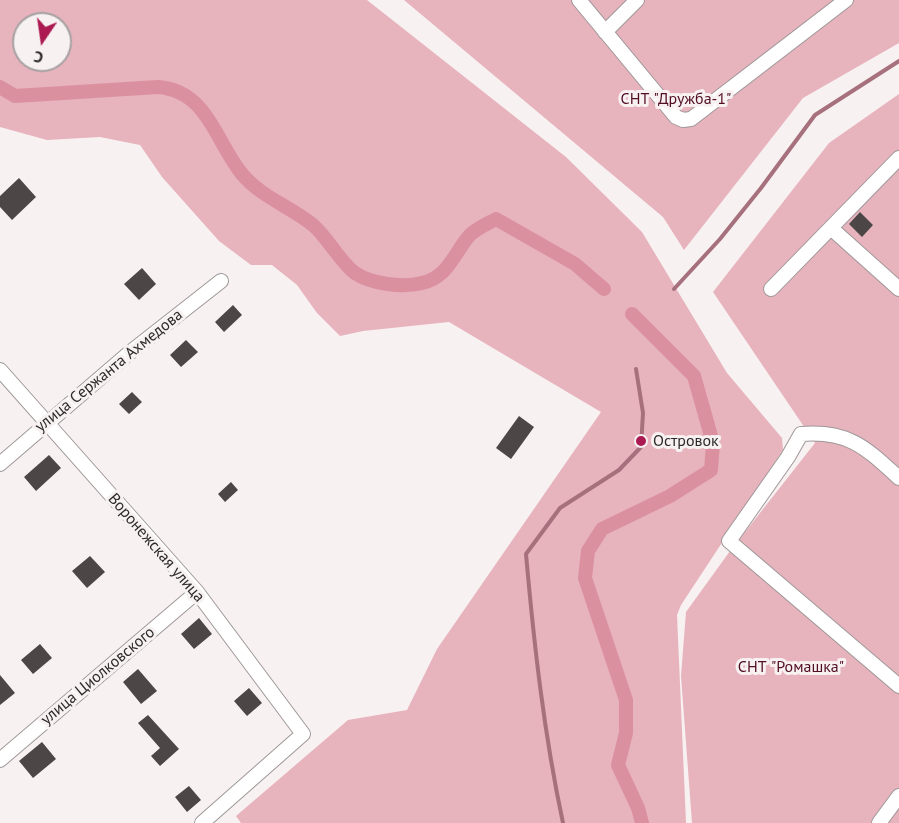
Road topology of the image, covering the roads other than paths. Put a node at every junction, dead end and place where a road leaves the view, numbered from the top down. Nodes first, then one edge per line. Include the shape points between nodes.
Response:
1 (579, 0) edge
2 (637, 0) edge
3 (846, 0) edge
4 (605, 32) junction
5 (899, 159) edge
6 (832, 229) junction
7 (221, 282) dead end
8 (771, 289) dead end
9 (899, 289) edge
10 (0, 370) edge
11 (45, 423) junction
12 (0, 464) edge
13 (899, 478) edge
14 (197, 592) junction
15 (899, 686) edge
16 (0, 760) edge
17 (899, 796) edge
18 (202, 823) edge
19 (879, 823) edge

1 - 4 street
2 - 4 street
3 - 4 street via 691,119 676,117
5 - 6 street
6 - 8 street
6 - 9 street
7 - 11 street, улица Сержанта Ахмедова
10 - 11 street, Воронежская улица
11 - 12 street, улица Сержанта Ахмедова
11 - 14 street, Воронежская улица
13 - 15 street via 850,439 820,432 801,434 729,541
14 - 16 street, улица Циолковского
14 - 18 street, Воронежская улица via 303,734
17 - 19 street

